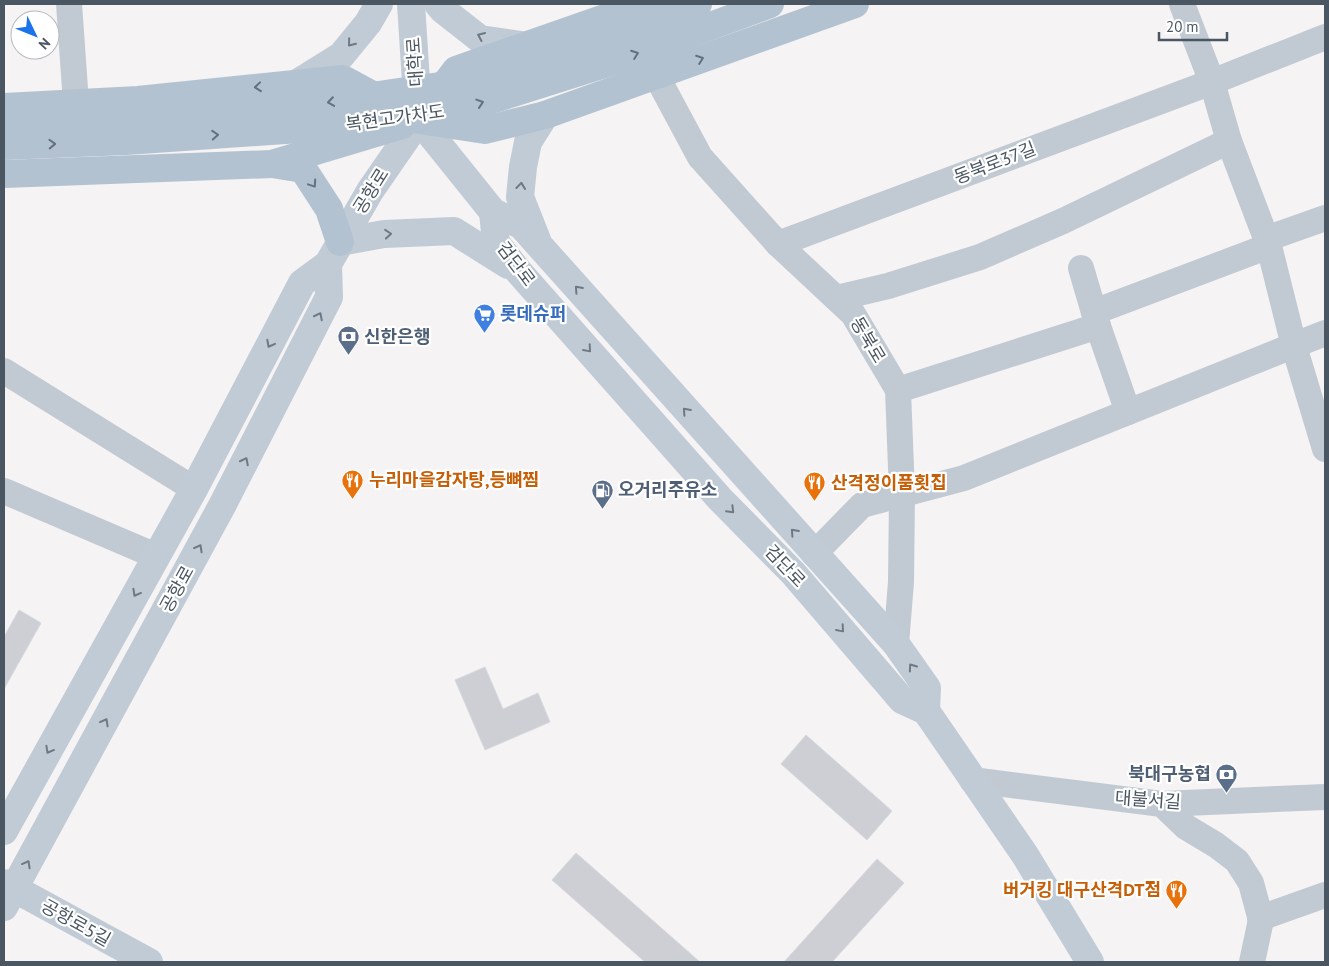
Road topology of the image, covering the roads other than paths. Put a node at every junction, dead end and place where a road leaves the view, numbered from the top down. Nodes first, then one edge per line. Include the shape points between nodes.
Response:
1 (68, 4) edge
2 (379, 4) edge
3 (411, 4) edge
4 (438, 4) edge
5 (645, 4) edge
6 (698, 4) edge
7 (770, 4) edge
8 (855, 4) edge
9 (1182, 4) edge
10 (578, 28) junction
11 (1325, 37) edge
12 (528, 46) junction
13 (656, 74) junction
14 (1212, 82) junction
15 (296, 84) junction
16 (592, 98) junction
17 (138, 100) junction
18 (76, 103) junction
19 (4, 107) edge
20 (545, 115) junction
21 (419, 120) junction
22 (4, 121) edge
23 (1229, 141) junction
24 (4, 146) edge
25 (272, 164) junction
26 (108, 171) junction
27 (4, 174) edge
28 (493, 212) junction
29 (1325, 218) edge
30 (1268, 242) junction
31 (778, 244) junction
32 (541, 248) junction
33 (334, 253) junction
34 (1081, 268) dead end
35 (519, 272) junction
36 (837, 298) junction
37 (1096, 319) junction
38 (1325, 333) edge
39 (1294, 346) junction
40 (4, 371) edge
41 (898, 390) junction
42 (1128, 412) junction
43 (1325, 449) edge
44 (194, 489) junction
45 (4, 491) edge
46 (902, 494) junction
47 (814, 554) junction
48 (156, 556) junction
49 (896, 644) junction
50 (926, 712) junction
51 (972, 780) junction
52 (1325, 796) edge
53 (1162, 804) junction
54 (4, 831) edge
55 (7, 893) edge
56 (1325, 894) edge
57 (1260, 918) junction
58 (149, 962) edge
59 (1090, 962) edge
60 (1252, 962) edge

1 - 18 street
2 -> 15 main road via 341,56
3 - 21 main road, 대학로
12 -> 4 main road via 480,39
5 - 10 main road
6 -> 22 main road, 복현고가차도, bridge via 618,34 460,83 324,103
24 -> 7 main road, 복현고가차도, bridge via 328,127 469,107 627,57
13 -> 8 main road
9 - 14 street
10 - 12 main road
10 - 16 main road via 542,57 535,69 542,93
11 - 14 street, 동북로37길
12 - 21 main road via 456,70
13 - 16 main road
13 - 31 street, 동북로 via 700,157
14 - 23 street
14 - 31 street, 동북로37길
15 -> 17 main road
15 - 21 main road via 343,78
16 - 20 main road
17 - 18 main road
17 - 26 main road via 176,108 190,122 184,146 162,156
18 - 19 main road
20 - 21 main road via 485,130
32 -> 20 main road via 520,197 528,142
21 - 25 main road
21 - 28 main road
21 - 33 main road, 공항로 via 370,191
23 - 30 street
23 - 36 street via 980,257 888,286
25 - 26 main road
25 -> 33 main road via 302,170 329,209
26 - 27 main road
28 - 32 main road, 검단로 via 521,225
28 - 35 main road, 검단로 via 496,243
29 - 30 street
30 - 37 street
30 - 39 street
31 - 36 street, 동북로
47 -> 32 main road, 검단로
33 -> 35 main road via 384,234 454,231
33 -> 44 main road, 공항로 via 302,283
55 -> 33 main road, 공항로 via 223,504 329,297
34 - 37 street
35 -> 50 main road, 검단로 via 720,499 793,573 902,700
36 - 41 street, 동북로 via 854,314
37 - 41 street
37 - 42 street
38 - 39 street
39 - 42 street
39 - 43 street
40 - 44 street
41 - 46 street, 동북로
42 - 46 street via 964,478
44 - 48 main road, 공항로
45 - 48 street, 공항로
46 - 47 street via 862,505
46 - 49 street, 동북로 via 901,582
47 - 49 main road, 검단로
48 -> 54 main road, 공항로
50 -> 49 main road, 검단로 via 927,688
50 - 51 main road, 검단로
51 - 53 street, 대불서길
51 - 59 main road, 검단로 via 1025,855
52 - 53 street, 대불서길
53 - 57 street via 1186,827 1237,862 1251,883
55 - 58 main road, 공항로5길
56 - 57 street
57 - 60 street

